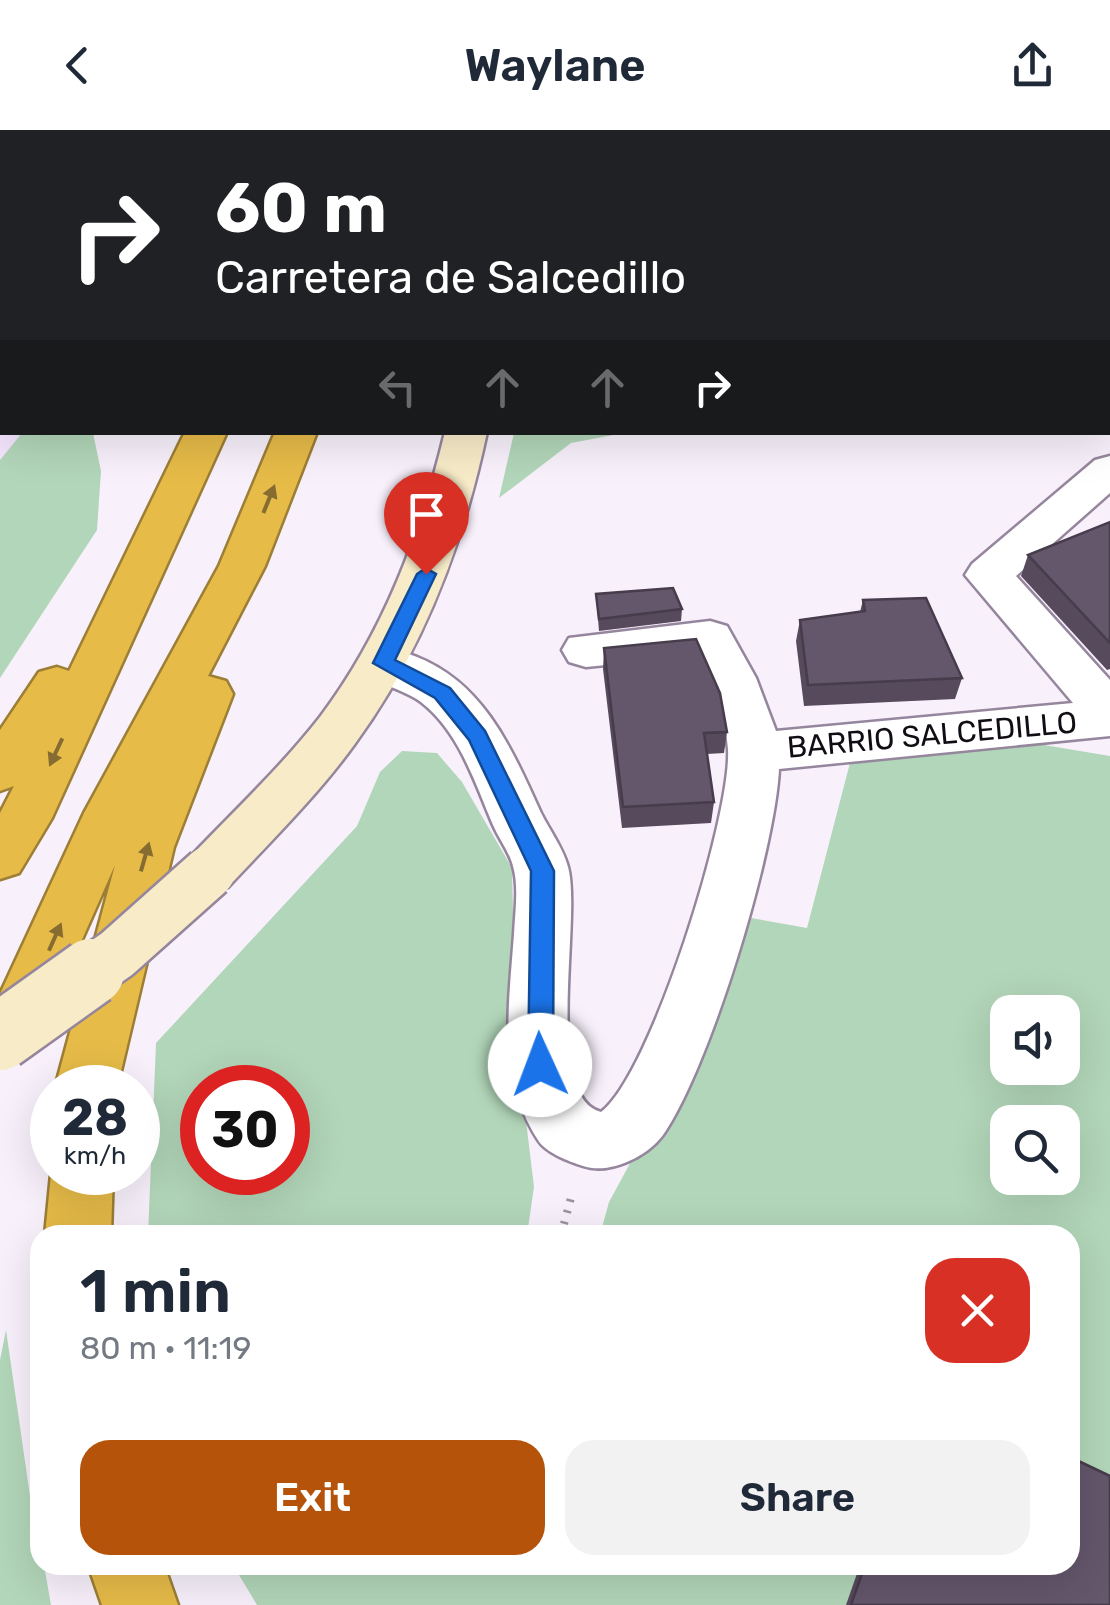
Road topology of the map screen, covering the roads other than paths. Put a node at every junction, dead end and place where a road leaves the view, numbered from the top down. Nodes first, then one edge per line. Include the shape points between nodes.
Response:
1 (205, 435) edge
2 (295, 435) edge
3 (465, 435) edge
4 (1110, 470) edge
5 (171, 506) junction
6 (242, 566) junction
7 (586, 650) dead end
8 (383, 663) junction
9 (1110, 715) edge
10 (754, 752) junction
11 (0, 772) edge
12 (0, 858) edge
13 (0, 1037) edge
14 (0, 1058) edge
15 (92, 1065) edge
16 (80, 1195) edge
17 (78, 1225) edge
18 (130, 1575) edge
19 (140, 1605) edge

1 - 5 highway
6 -> 2 highway
3 - 8 street via 426,574
4 - 9 street, BARRIO SALCEDILLO via 988,574
5 - 11 highway
5 -> 12 highway via 26,818
14 -> 6 highway via 110,813
15 -> 6 highway via 147,847 216,676
7 - 10 street, BARRIO SALCEDILLO via 710,638 738,688
8 - 10 street, BARRIO SALCEDILLO via 443,693 478,736 542,871 540,1065 558,1118 589,1140 608,1141 640,1117 682,1032 746,814
8 - 13 street, bridge via 336,732 209,872 117,954
9 - 10 street, BARRIO SALCEDILLO
16 - 17 highway
18 - 19 highway

